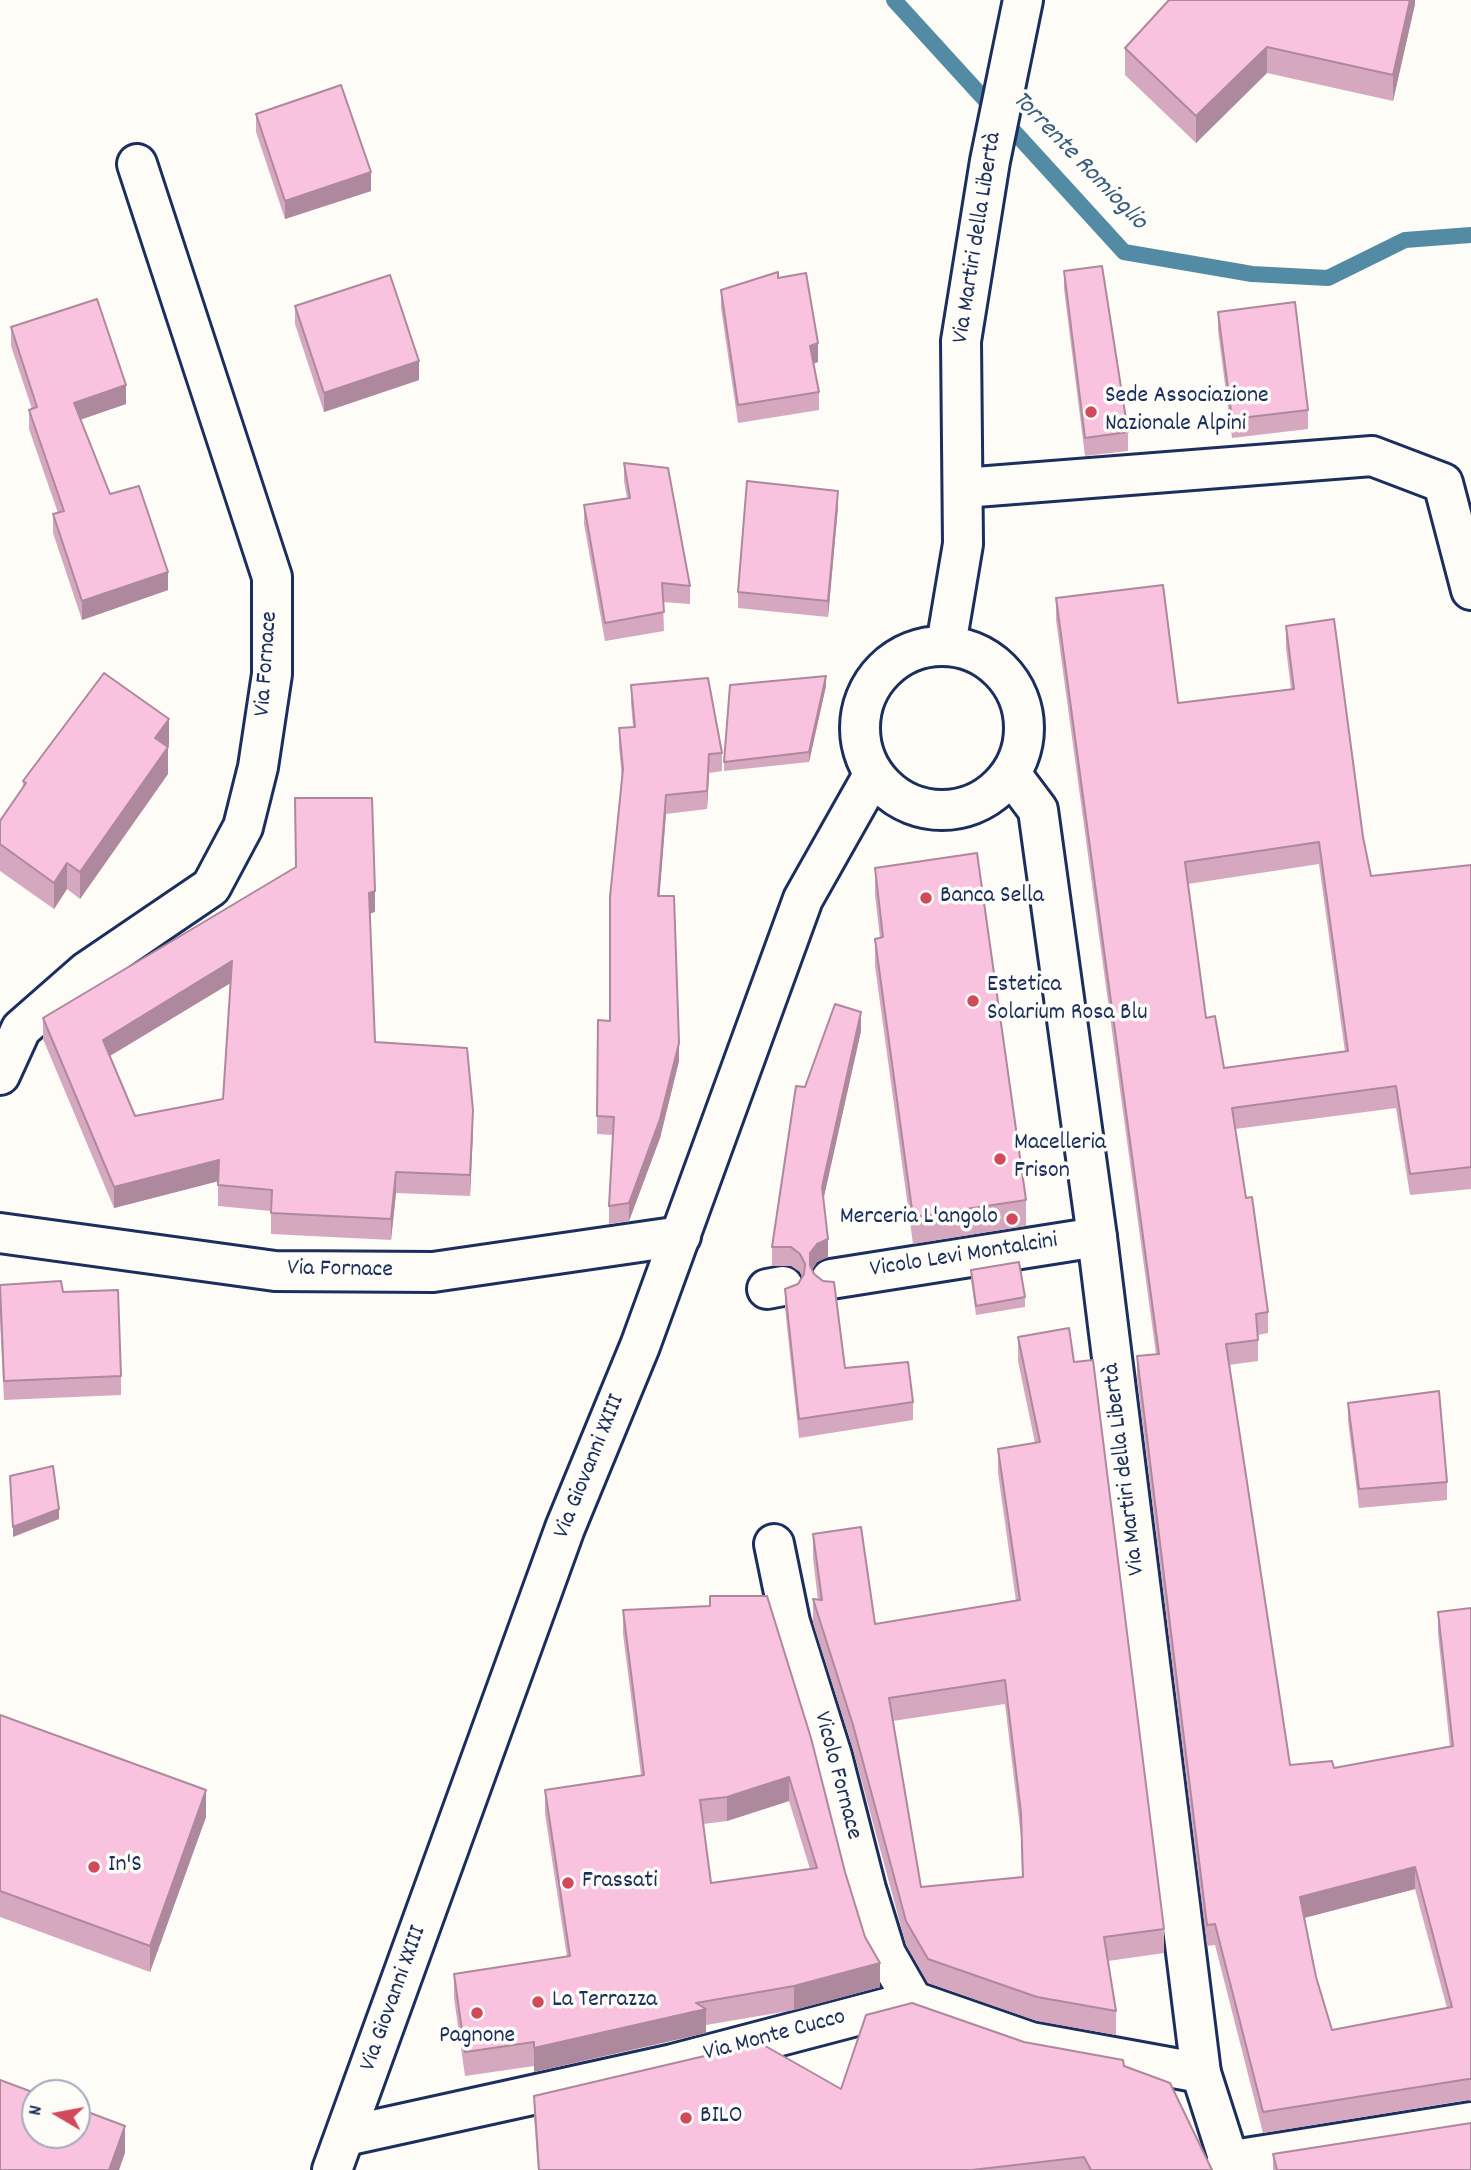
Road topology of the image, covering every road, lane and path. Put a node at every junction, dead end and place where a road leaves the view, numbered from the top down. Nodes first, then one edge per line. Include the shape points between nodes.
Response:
1 (1022, 6) edge
2 (137, 164) dead end
3 (963, 488) junction
4 (1471, 590) edge
5 (946, 645) junction
6 (1011, 774) junction
7 (873, 775) junction
8 (0, 1075) edge
9 (0, 1233) edge
10 (681, 1237) junction
11 (1097, 1237) junction
12 (831, 1279) edge
13 (774, 1544) dead end
14 (913, 2001) junction
15 (1201, 2073) junction
16 (1471, 2122) edge
17 (339, 2153) edge
18 (1230, 2165) edge

1 - 3 street, Via Martiri della Libertà via 990,160 961,341
2 - 8 street, Via Fornace via 272,577 272,674 260,754 243,827 211,887 86,972 21,1029
3 - 4 street via 1371,456 1443,483
3 - 5 street, Via Martiri della Libertà via 963,544
5 - 6 street via 970,650 992,663 1021,702 1025,726
5 - 7 street via 920,648 896,659 877,676 864,699 859,725 862,751
6 - 7 street via 969,807 943,811 916,807 892,794
6 - 11 street, Via Martiri della Libertà via 1038,810
7 - 10 street, Via Giovanni XXIII via 803,900
9 - 10 street, Via Fornace via 275,1271 433,1272
10 - 17 street, Via Giovanni XXIII via 565,1528
11 - 12 street, Vicolo Levi Montalcini
11 - 15 street, Via Martiri della Libertà
13 - 14 street, Vicolo Fornace via 790,1622 832,1755 866,1889 886,1954
14 - 15 street via 1031,2042
14 - 17 street, Via Monte Cucco
15 - 18 street, Via Martiri della Libertà
16 - 18 street

